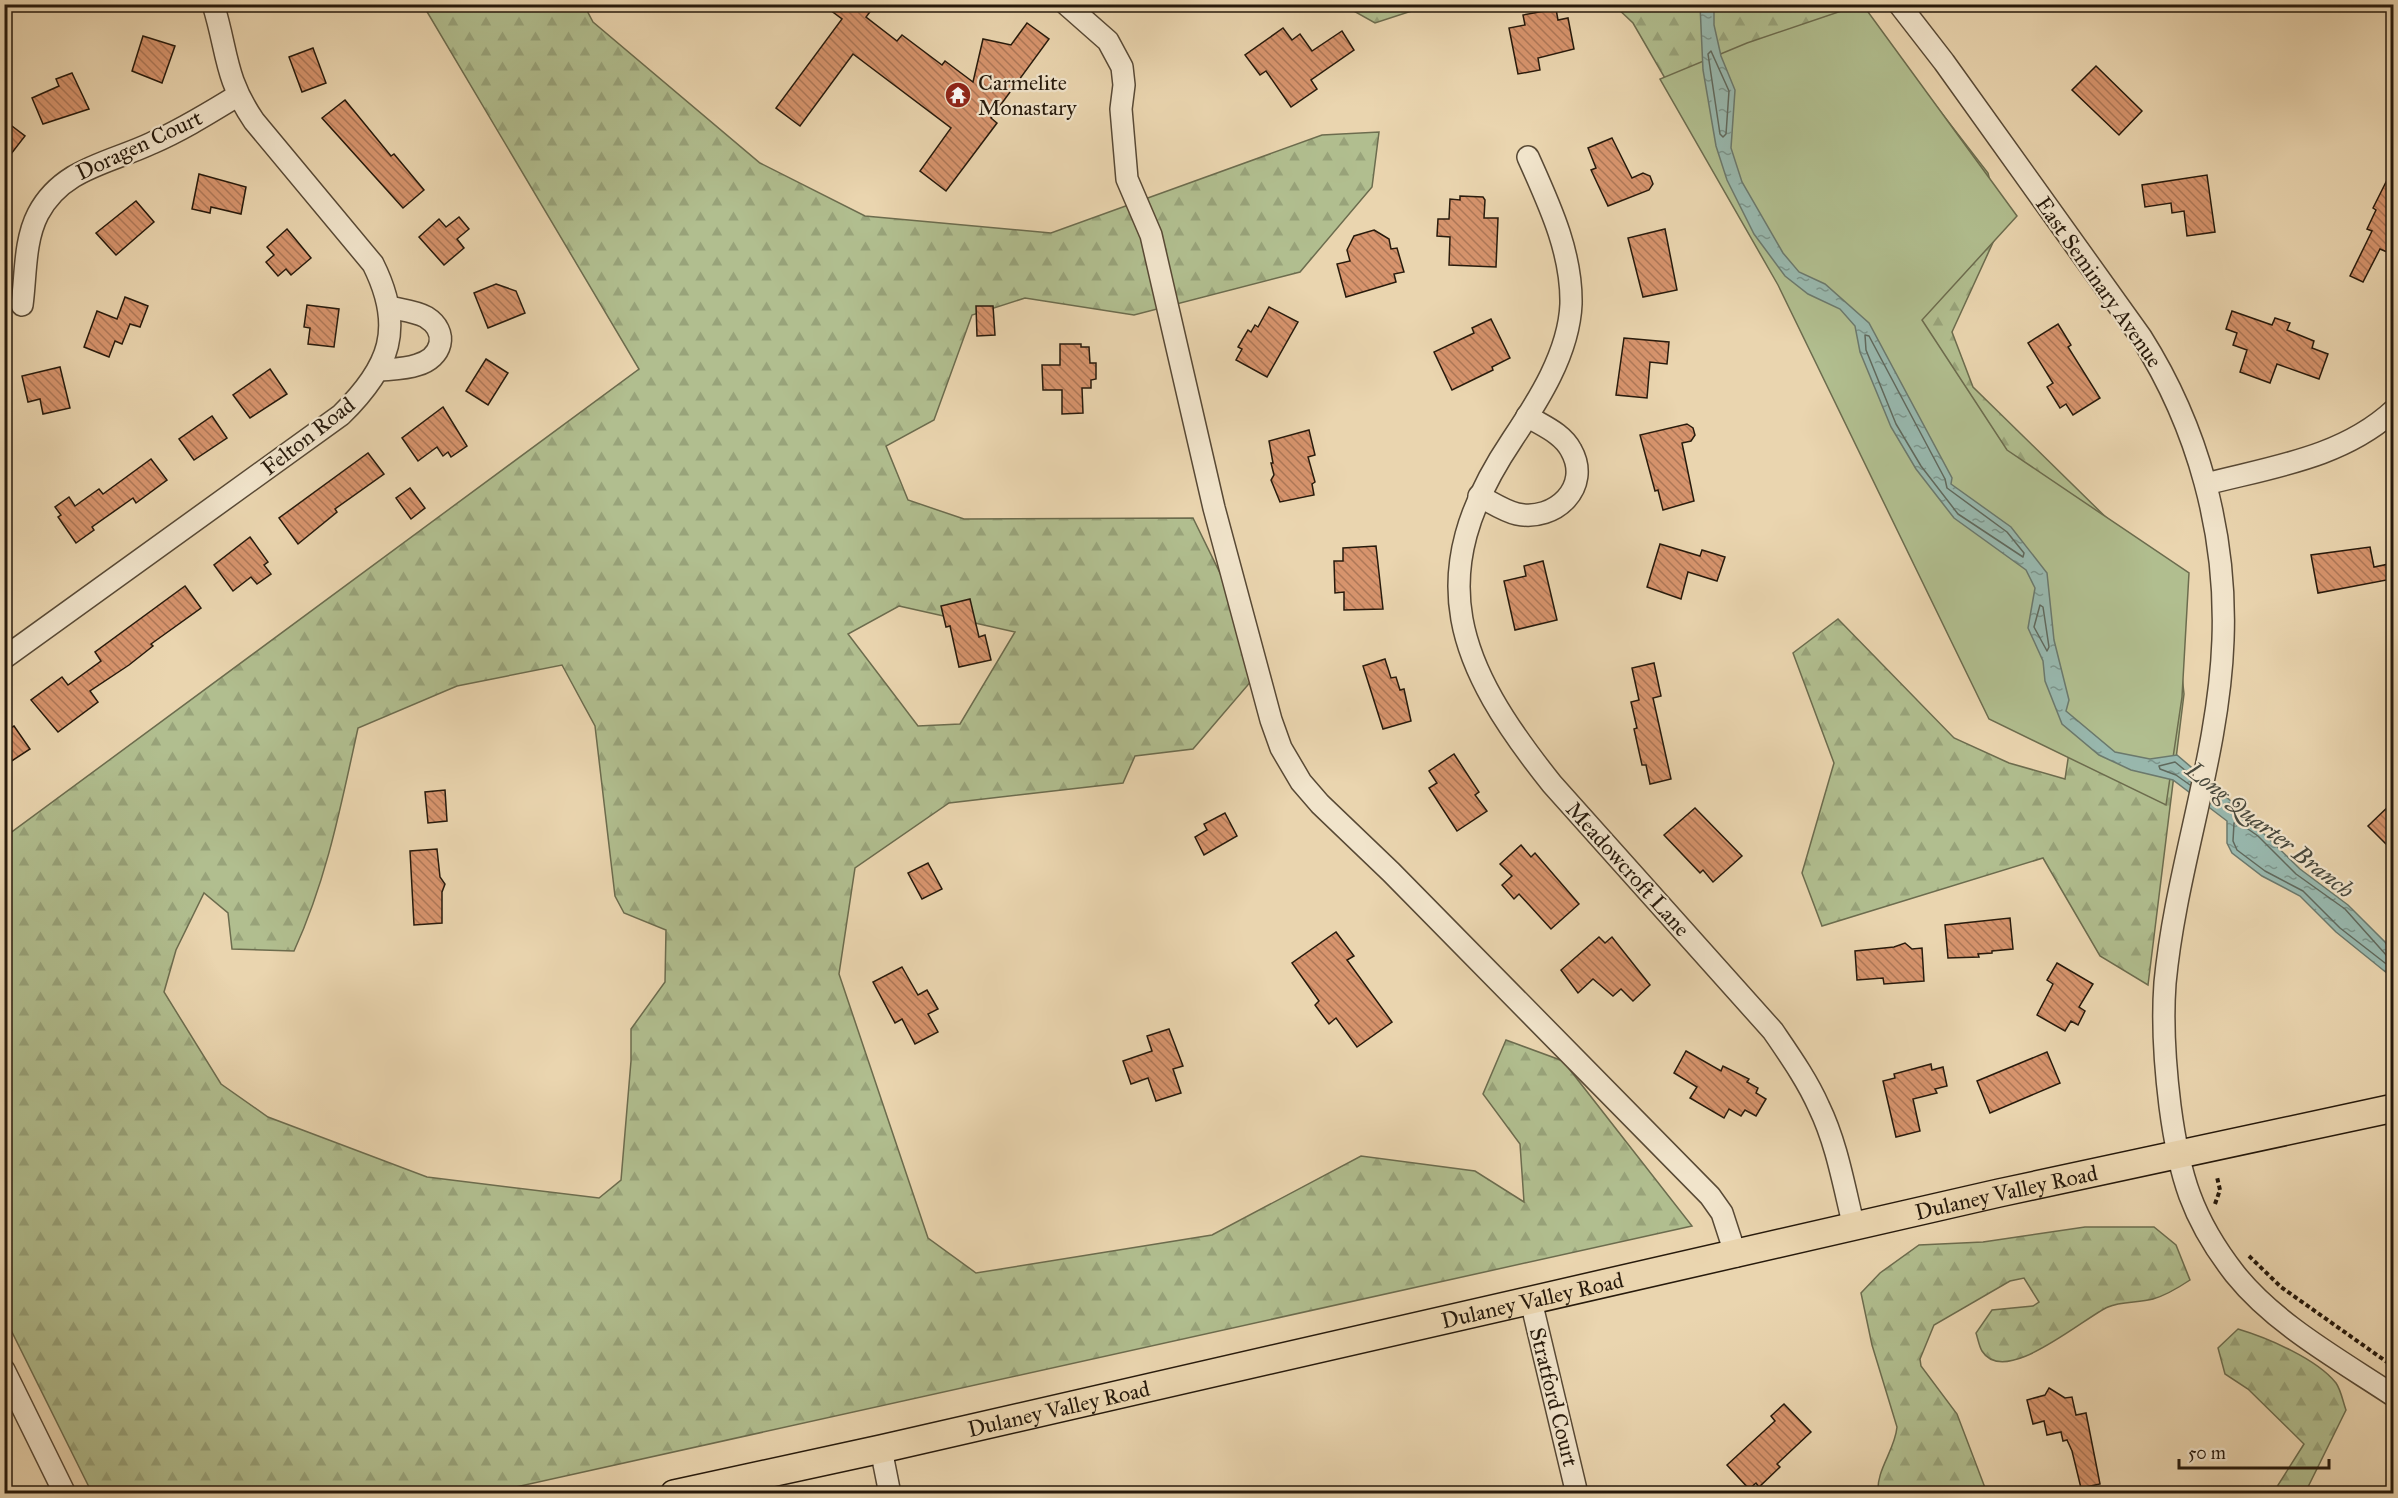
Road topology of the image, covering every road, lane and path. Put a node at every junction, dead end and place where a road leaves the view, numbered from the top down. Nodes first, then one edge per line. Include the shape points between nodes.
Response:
1 (213, 4) edge
2 (1066, 4) edge
3 (1899, 4) edge
4 (237, 96) junction
5 (1528, 157) dead end
6 (22, 305) dead end
7 (389, 307) junction
8 (380, 370) junction
9 (2394, 410) edge
10 (1527, 416) junction
11 (2205, 484) junction
12 (1479, 496) junction
13 (4, 658) edge
14 (2394, 1108) edge
15 (2178, 1155) junction
16 (2217, 1177) dead end
17 (2217, 1214) dead end
18 (1854, 1227) junction
19 (2244, 1250) dead end
20 (1736, 1256) junction
21 (1531, 1301) junction
22 (2394, 1367) edge
23 (4, 1370) edge
24 (2394, 1396) edge
25 (881, 1449) junction
26 (65, 1494) edge
27 (674, 1494) edge
28 (890, 1494) edge
29 (1577, 1494) edge

1 - 4 street, Felton Road
2 - 20 street via 1108,41 1122,67 1127,179 1151,234 1214,508 1281,748 1301,782 1320,804 1710,1196 1722,1213
3 - 11 street, East Seminary Avenue via 2141,337 2178,406
4 - 6 street, Doragen Court via 177,132 89,166 67,179 49,198 30,236
4 - 7 street, Felton Road via 373,264
5 - 10 street, Meadowcroft Lane via 1564,247 1571,307 1564,341
7 - 8 street, Felton Road via 388,349
7 - 8 street via 428,319 436,327 441,346 437,354 416,366
8 - 13 street, Felton Road via 341,415
9 - 11 street via 2371,429 2331,450
10 - 12 street, Meadowcroft Lane
10 - 12 street via 1561,436 1572,451 1577,468 1567,498 1554,511 1537,515 1516,514
11 - 15 street, East Seminary Avenue via 2218,548 2223,611 2221,673 2164,996 2167,1083
12 - 18 street, Meadowcroft Lane via 1458,567 1459,602 1468,644 1496,707 1552,784 1773,1031 1819,1107
14 - 15 main road, Dulaney Valley Road
15 - 18 main road, Dulaney Valley Road
15 - 24 street, East Seminary Avenue via 2182,1178 2197,1215 2246,1287 2292,1326
16 - 17 path
18 - 20 main road, Dulaney Valley Road
19 - 22 path via 2281,1287
20 - 21 main road, Dulaney Valley Road
21 - 25 main road, Dulaney Valley Road
21 - 29 street, Stratford Court
23 - 26 street
25 - 27 main road, Dulaney Valley Road
25 - 28 street

